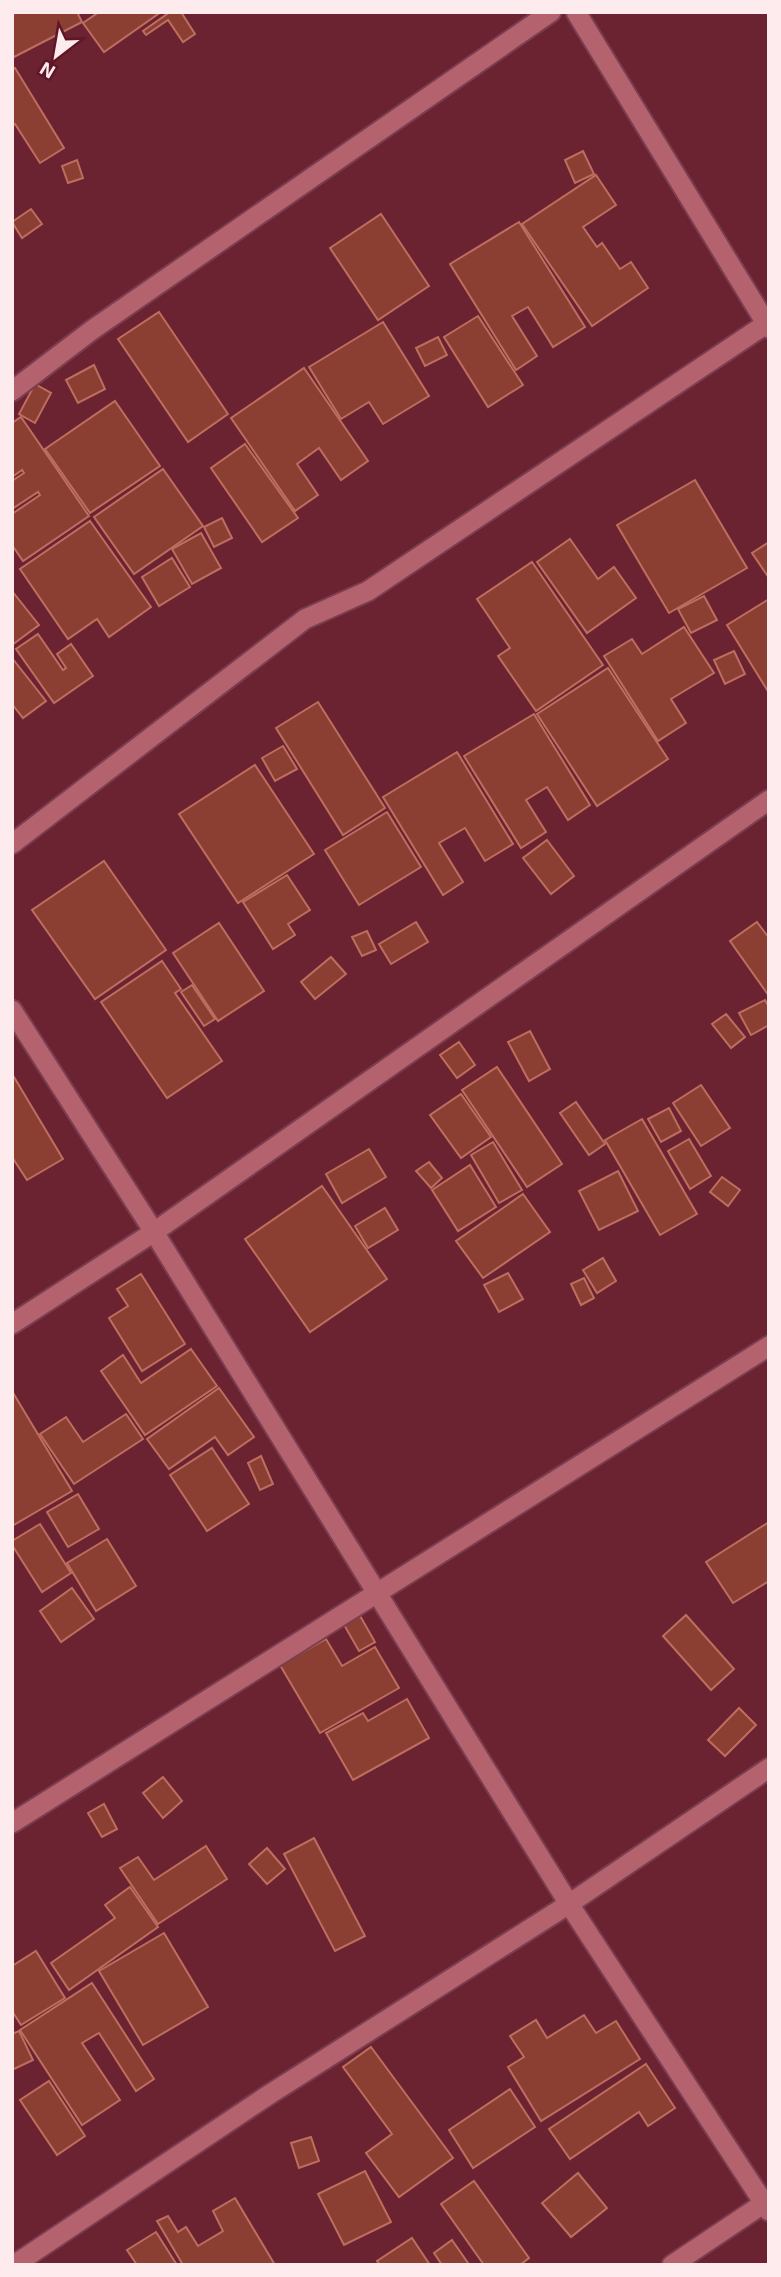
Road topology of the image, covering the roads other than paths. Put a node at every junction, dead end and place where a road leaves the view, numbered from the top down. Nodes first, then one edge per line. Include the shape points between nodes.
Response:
1 (551, 12) edge
2 (576, 12) edge
3 (768, 325) edge
4 (12, 391) edge
5 (769, 800) edge
6 (12, 844) edge
7 (12, 1010) edge
8 (153, 1232) junction
9 (12, 1324) edge
10 (769, 1346) edge
11 (376, 1592) junction
12 (769, 1768) edge
13 (12, 1823) edge
14 (569, 1904) junction
15 (767, 2205) edge
16 (14, 2265) edge
17 (671, 2265) edge

1 - 4 street via 92,330
2 - 3 street
3 - 6 street via 368,591 305,619
5 - 8 street
7 - 8 street
8 - 9 street
8 - 11 street
10 - 11 street
11 - 13 street
11 - 14 street
12 - 14 street
14 - 15 street
14 - 16 street via 270,2094
15 - 17 street

